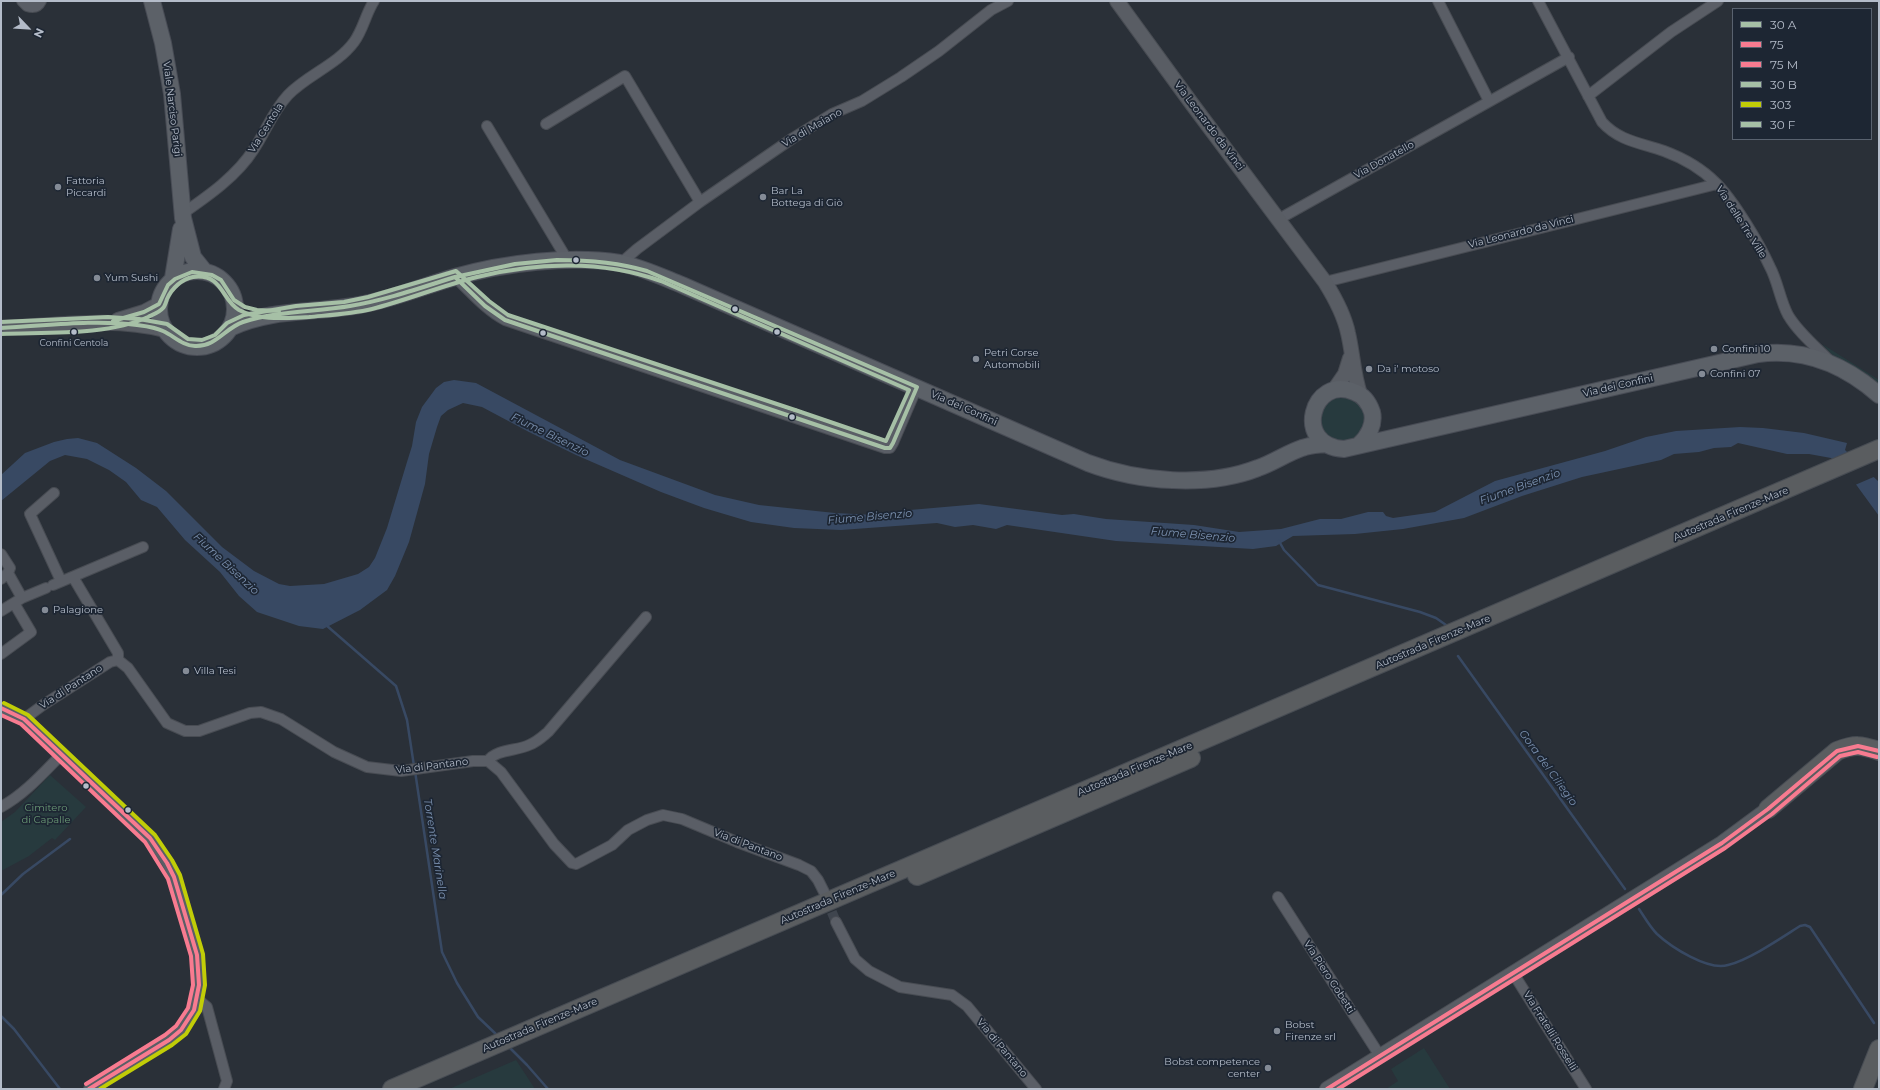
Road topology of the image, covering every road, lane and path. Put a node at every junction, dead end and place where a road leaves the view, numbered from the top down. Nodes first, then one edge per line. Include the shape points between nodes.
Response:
1 (22, 1) edge
2 (41, 1) edge
3 (152, 1) edge
4 (374, 1) edge
5 (1008, 1) edge
6 (1438, 1) edge
7 (1538, 1) edge
8 (1718, 1) edge
9 (1119, 3) edge
10 (1568, 57) junction
11 (1588, 96) junction
12 (1489, 101) junction
13 (546, 124) dead end
14 (487, 126) dead end
15 (1717, 184) junction
16 (700, 202) junction
17 (182, 216) junction
18 (1279, 219) junction
19 (568, 261) junction
20 (621, 264) junction
21 (205, 272) junction
22 (456, 277) junction
23 (173, 278) junction
24 (1325, 282) junction
25 (234, 300) junction
26 (159, 304) junction
27 (297, 312) junction
28 (108, 323) junction
29 (1, 328) edge
30 (230, 328) junction
31 (165, 330) junction
32 (1351, 356) junction
33 (1831, 363) junction
34 (917, 388) junction
35 (1334, 390) junction
36 (1360, 394) junction
37 (1879, 395) edge
38 (1373, 417) junction
39 (1312, 423) junction
40 (1405, 435) junction
41 (1326, 444) junction
42 (1359, 445) junction
43 (1879, 449) edge
44 (1871, 462) edge
45 (1267, 465) junction
46 (54, 493) dead end
47 (143, 546) dead end
48 (1, 554) edge
49 (4, 576) edge
50 (73, 577) junction
51 (54, 585) junction
52 (18, 600) junction
53 (1, 611) edge
54 (646, 617) dead end
55 (1, 654) edge
56 (118, 660) junction
57 (1, 708) edge
58 (24, 719) junction
59 (1879, 751) edge
60 (62, 754) junction
61 (488, 761) junction
62 (1, 807) edge
63 (1768, 809) joint
64 (824, 892) tunnel mouth
65 (1278, 897) dead end
66 (836, 922) tunnel mouth
67 (1513, 973) junction
68 (197, 999) junction
69 (1879, 1049) edge
70 (1380, 1056) junction
71 (479, 1057) junction
72 (228, 1086) edge
73 (89, 1089) edge
74 (392, 1089) edge
75 (421, 1089) edge
76 (1036, 1089) edge
77 (1327, 1089) edge
78 (1586, 1089) edge
79 (1863, 1089) edge

1 - 2 street via 33,7 38,6
3 - 17 main road, Viale Narciso Parigi via 172,94
4 - 17 street, Via Centola via 355,41 337,59 289,94 278,107 253,150 236,171
5 - 16 street, Via di Maiano via 991,10 901,78 862,101 832,114 793,138
6 - 12 street
7 - 10 street, Via delle Tre Ville
8 - 11 street via 1671,32
9 - 18 street, Via Leonardo da Vinci
10 - 11 street, Via delle Tre Ville
10 - 12 street, Via Donatello
11 - 15 street, Via delle Tre Ville via 1600,120 1614,134 1678,157
12 - 18 street, Via Donatello
13 - 16 street via 625,76
14 - 19 street
15 - 24 street, Via Leonardo da Vinci
15 - 33 street, Via delle Tre Ville via 1770,266 1789,316
16 - 20 street, Via di Maiano
17 - 21 main road, Viale Narciso Parigi via 190,251
17 - 23 main road, Viale Narciso Parigi
18 - 24 street, Via Leonardo da Vinci
19 - 20 main road, Via dei Confini
19 - 22 main road, Via dei Confini via 490,268
20 - 34 main road, Via dei Confini via 682,285
21 - 23 main road via 188,272
21 - 25 main road via 223,282
22 - 27 main road, Via dei Confini via 369,303
22 - 34 street via 475,297 505,320 885,448 890,448 893,443
23 - 26 main road via 163,291
24 - 32 street, Via Leonardo da Vinci via 1342,312
25 - 27 main road, Via dei Confini via 254,309
25 - 30 main road
26 - 28 street, Via dei Confini via 144,312
26 - 31 main road
27 - 30 main road, Via dei Confini via 246,321
28 - 29 street, Via dei Confini
28 - 31 street, Via dei Confini
30 - 31 main road, Via dei Confini via 218,340 199,347 182,344
32 - 35 street, Via Leonardo da Vinci via 1345,374
32 - 36 street, Via Leonardo da Vinci
33 - 37 main road, Via dei Confini via 1864,382
33 - 40 main road, Via dei Confini via 1789,353 1758,354
34 - 45 main road, Via dei Confini via 1088,462 1121,473 1182,480 1234,475
35 - 36 main road via 1348,389
35 - 39 main road, Via dei Confini via 1325,394 1316,404
36 - 38 main road, Via dei Confini via 1368,404
38 - 40 main road, Via dei Confini via 1385,429
38 - 42 main road via 1368,435
39 - 41 main road via 1318,437
39 - 45 main road, Via dei Confini via 1299,441
40 - 42 main road, Via dei Confini
41 - 42 main road, Via dei Confini via 1344,449
41 - 45 main road, Via dei Confini via 1302,448
43 - 44 highway, Autostrada Firenze-Mare
44 - 71 highway, Autostrada Firenze-Mare via 1840,473
46 - 51 street via 30,514
47 - 50 street
48 - 49 street via 10,568
49 - 52 street
50 - 51 street
50 - 56 street via 118,653
51 - 52 street
52 - 53 street
52 - 55 street via 31,632
54 - 61 street via 548,732 531,745 498,753
56 - 58 street, Via di Pantano via 110,662
56 - 61 street, Via di Pantano via 128,668 164,718 176,729 199,731 250,713 261,712 281,720 353,762 367,767 400,771 473,760
57 - 58 street
58 - 60 street
59 - 63 highway via 1863,745 1837,751
60 - 62 street via 33,784
60 - 68 street via 150,838 167,863 174,877 197,955
61 - 64 street, Via di Pantano via 502,772 554,844 572,863 580,862 612,845 647,820 663,815 682,818 799,864 811,871
63 - 67 street via 1722,844
65 - 70 street, Via Piero Gobetti
66 - 76 street, Via di Pantano via 855,959 869,972 900,987 952,995 967,1006
67 - 70 street
67 - 78 street, Via Fratelli Rosselli
68 - 72 street via 207,1007
68 - 73 street via 187,1021 175,1035
69 - 79 highway
70 - 77 street
71 - 74 highway, Autostrada Firenze-Mare
71 - 75 highway, Autostrada Firenze-Mare

